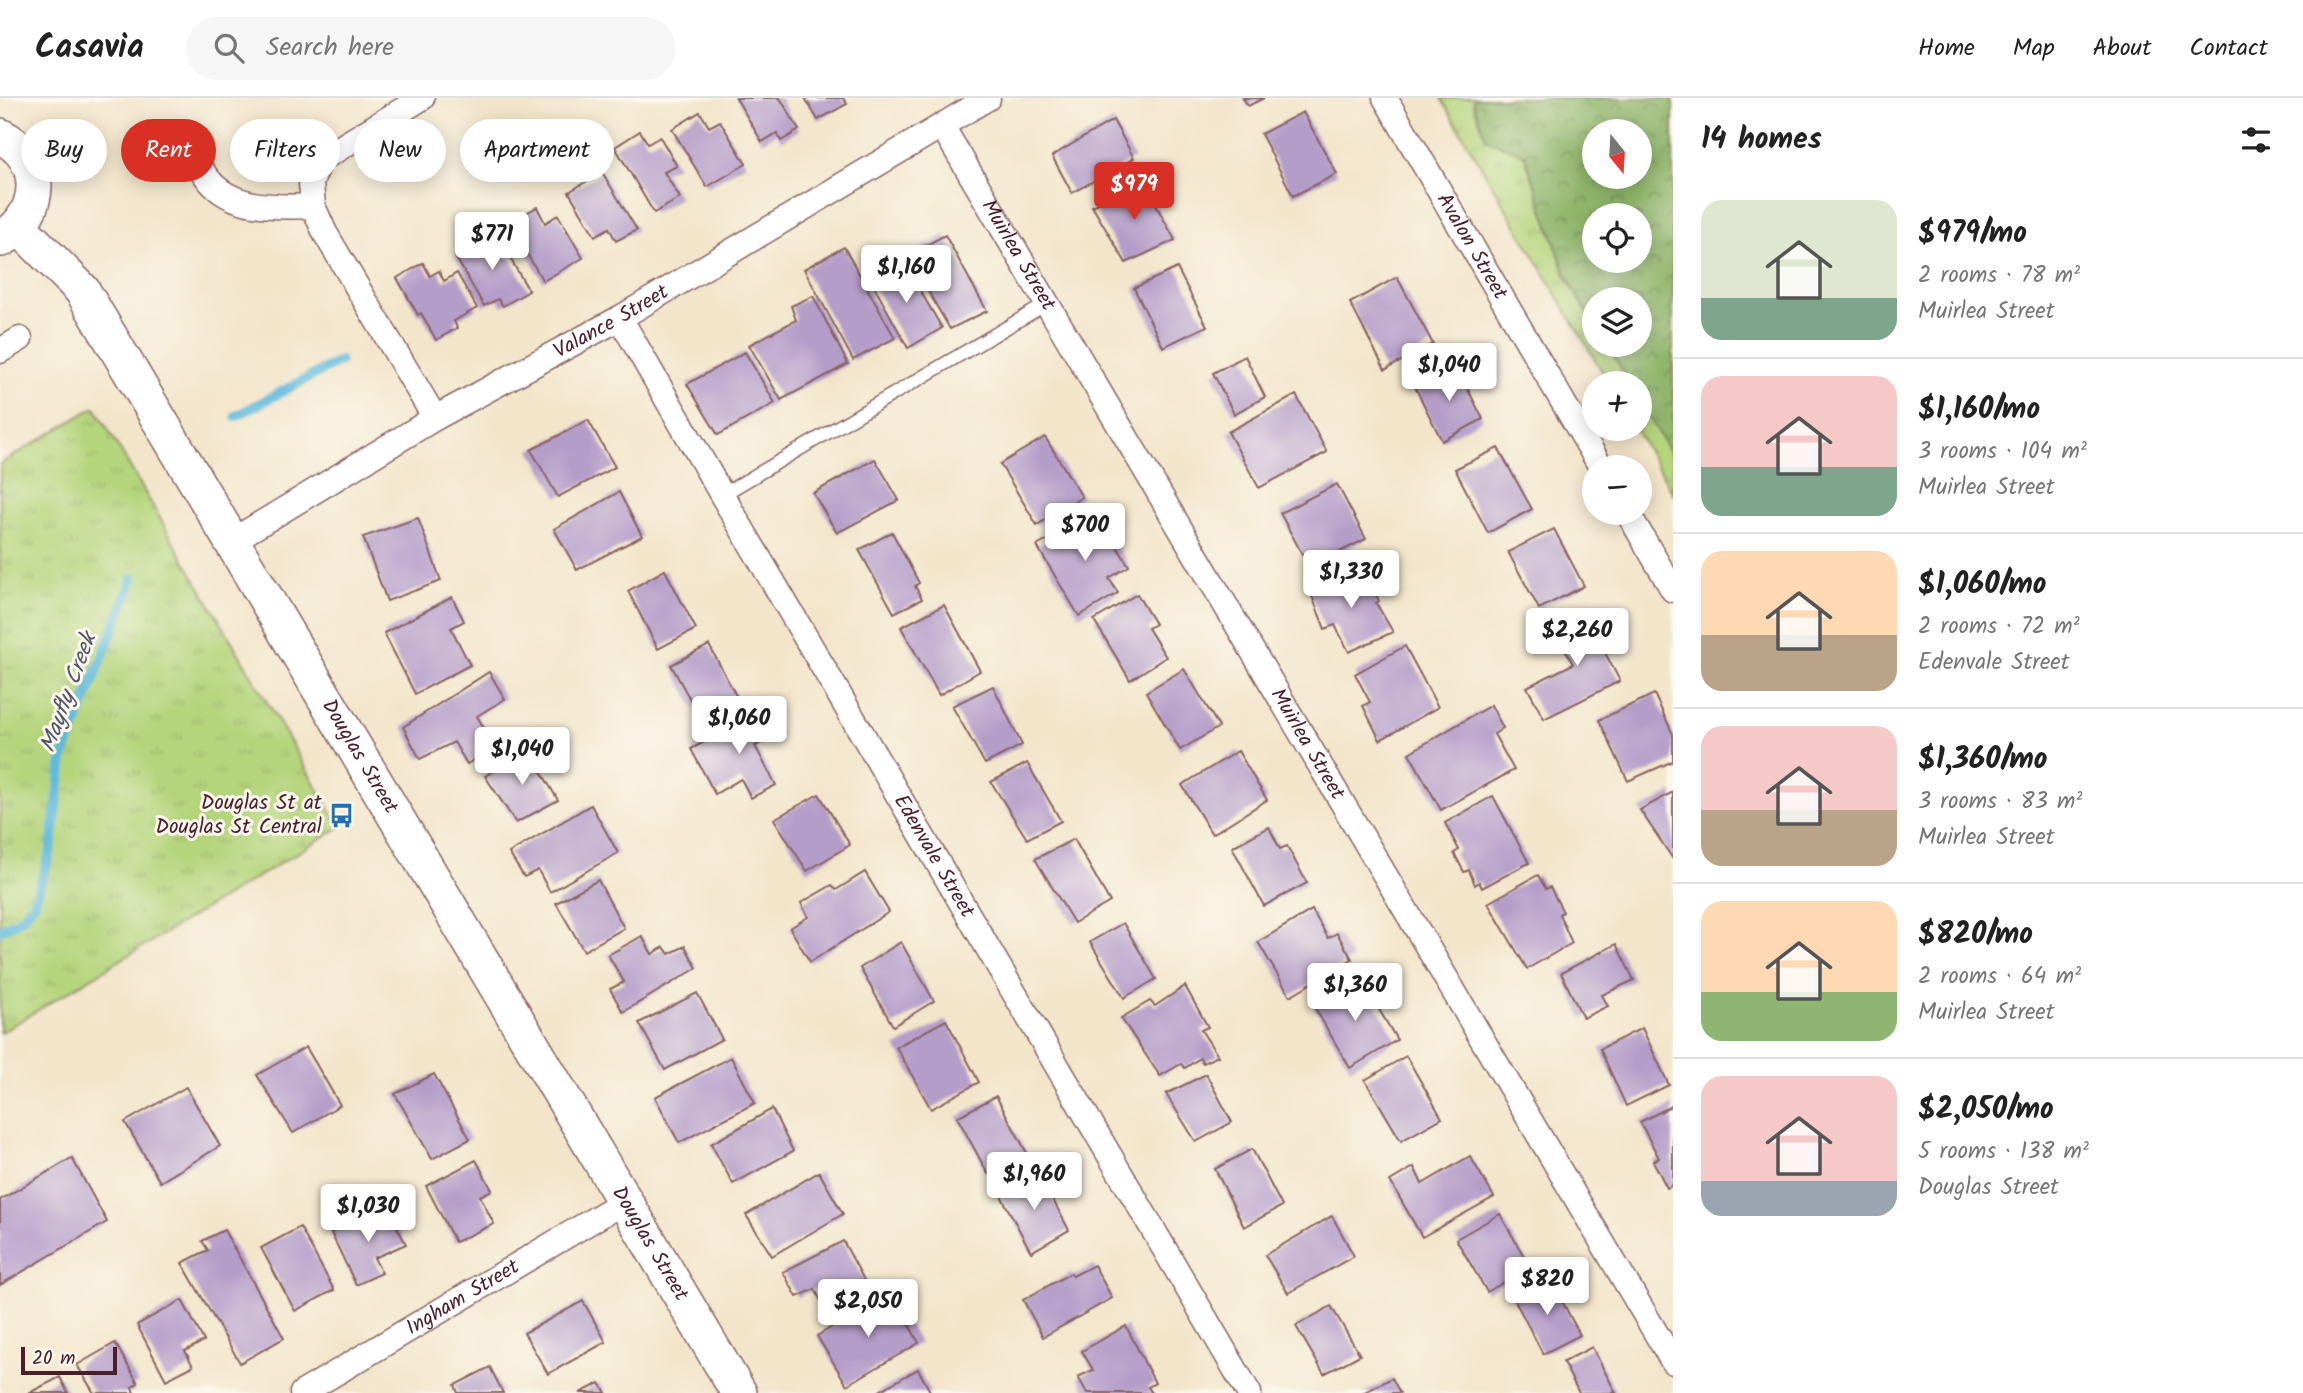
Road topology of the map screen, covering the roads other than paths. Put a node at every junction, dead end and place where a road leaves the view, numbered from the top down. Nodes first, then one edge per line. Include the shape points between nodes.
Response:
1 (422, 98) edge
2 (988, 98) edge
3 (1385, 98) edge
4 (942, 126) junction
5 (0, 136) edge
6 (211, 182) edge
7 (313, 206) junction
8 (9, 234) edge
9 (1048, 303) junction
10 (620, 318) junction
11 (435, 418) junction
12 (1594, 455) edge
13 (722, 495) junction
14 (1635, 525) edge
15 (232, 541) junction
16 (1673, 590) edge
17 (625, 1201) junction
18 (1673, 1362) edge
19 (302, 1393) edge
20 (739, 1393) edge
21 (1249, 1393) edge

1 - 7 street via 320,160 310,183
2 - 4 street, Valance Street
3 - 12 street, Avalon Street
4 - 9 street, Muirlea Street
4 - 10 street, Valance Street
5 - 8 main road, Douglas Street via 27,160 34,188 33,202
6 - 7 street via 227,196 270,206
7 - 11 street
8 - 15 main road, Douglas Street via 82,290
9 - 13 lane
9 - 18 street, Muirlea Street
10 - 11 street, Valance Street
10 - 13 street, Edenvale Street
11 - 15 street, Valance Street
13 - 21 street, Edenvale Street
14 - 16 street
15 - 17 main road, Douglas Street
17 - 19 street, Ingham Street
17 - 20 main road, Douglas Street

